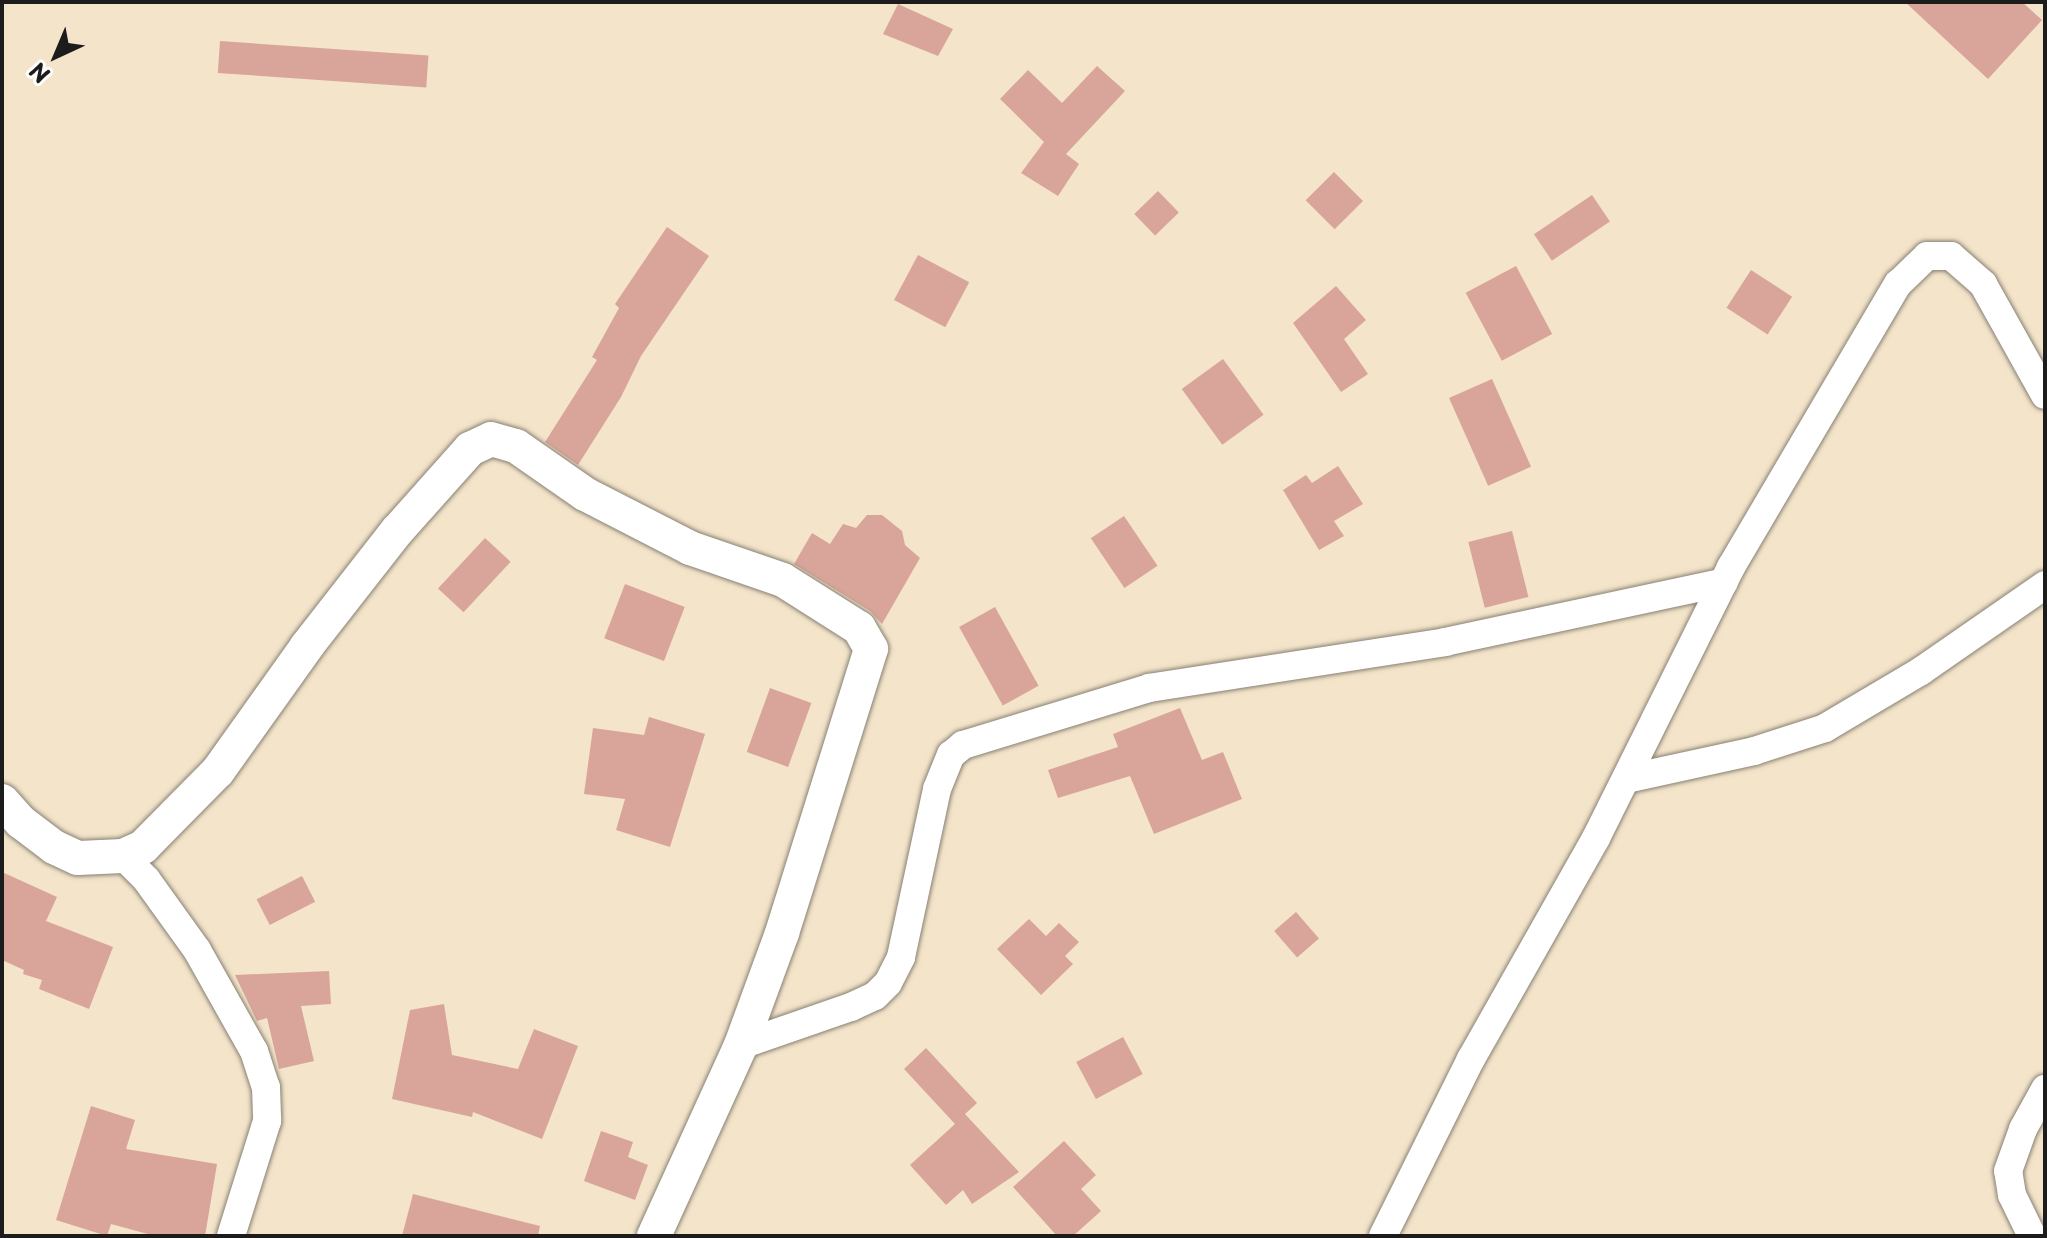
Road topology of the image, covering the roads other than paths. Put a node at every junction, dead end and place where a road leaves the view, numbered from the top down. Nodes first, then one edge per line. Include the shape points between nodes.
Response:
1 (2045, 395) edge
2 (1724, 582) junction
3 (2045, 585) edge
4 (1626, 779) junction
5 (2, 801) edge
6 (123, 856) junction
7 (741, 1045) junction
8 (2045, 1089) edge
9 (231, 1236) edge
10 (654, 1236) edge
11 (1383, 1236) edge
12 (2032, 1236) edge

1 - 2 street via 1983,284 1951,256 1927,256 1891,296
2 - 4 street
2 - 7 street via 1445,642 1149,688 963,745 951,755 937,789 901,957 888,983 851,1007
3 - 4 street via 1921,671 1825,728 1754,751
4 - 11 street via 1471,1059
5 - 6 street via 54,847 78,858
6 - 7 street via 158,834 218,771 388,542 470,449 491,439 503,440 652,530 783,580 859,628 868,640 871,649 782,933
6 - 9 street via 197,950 262,1071 267,1121
7 - 10 street
8 - 12 street via 2008,1171 2012,1195

